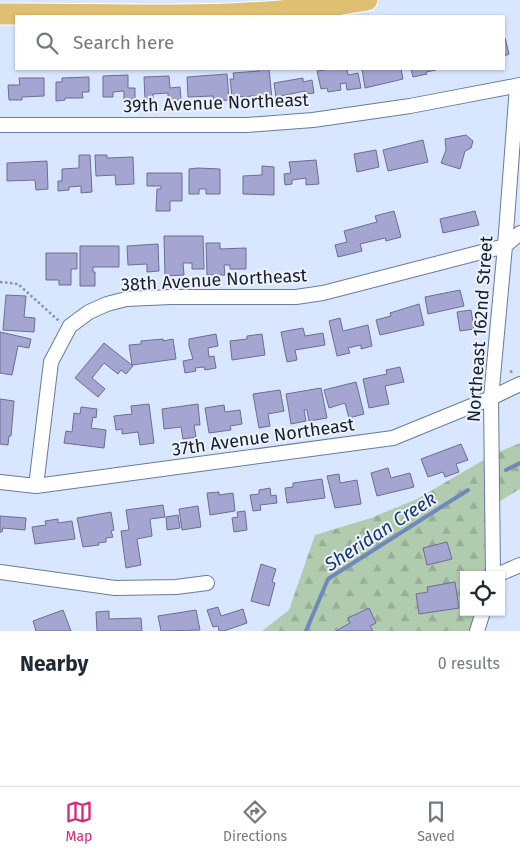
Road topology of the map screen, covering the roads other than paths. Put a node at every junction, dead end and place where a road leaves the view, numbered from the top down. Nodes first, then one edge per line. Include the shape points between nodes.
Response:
1 (367, 0) edge
2 (0, 14) edge
3 (518, 86) edge
4 (0, 125) edge
5 (520, 233) edge
6 (506, 246) junction
7 (520, 384) edge
8 (491, 398) junction
9 (0, 482) edge
10 (36, 486) junction
11 (520, 565) edge
12 (495, 571) edge
13 (505, 571) edge
14 (0, 572) edge
15 (207, 583) dead end
16 (482, 616) edge
17 (477, 631) edge

1 - 2 main road via 293,11 224,15
3 - 4 street, 39th Avenue Northeast via 410,106 312,120 247,125
3 - 6 street, Northeast 162nd Street
5 - 6 street, 38th Avenue Northeast
6 - 8 street, Northeast 162nd Street
6 - 10 street, 38th Avenue Northeast via 323,293 296,297 126,299 89,312 68,329 51,362
7 - 8 street, 37th Avenue Northeast
8 - 10 street, 37th Avenue Northeast via 393,438
8 - 12 street, Northeast 162nd Street
9 - 10 street, 37th Avenue Northeast
11 - 13 street
14 - 15 street via 115,588
16 - 17 street

